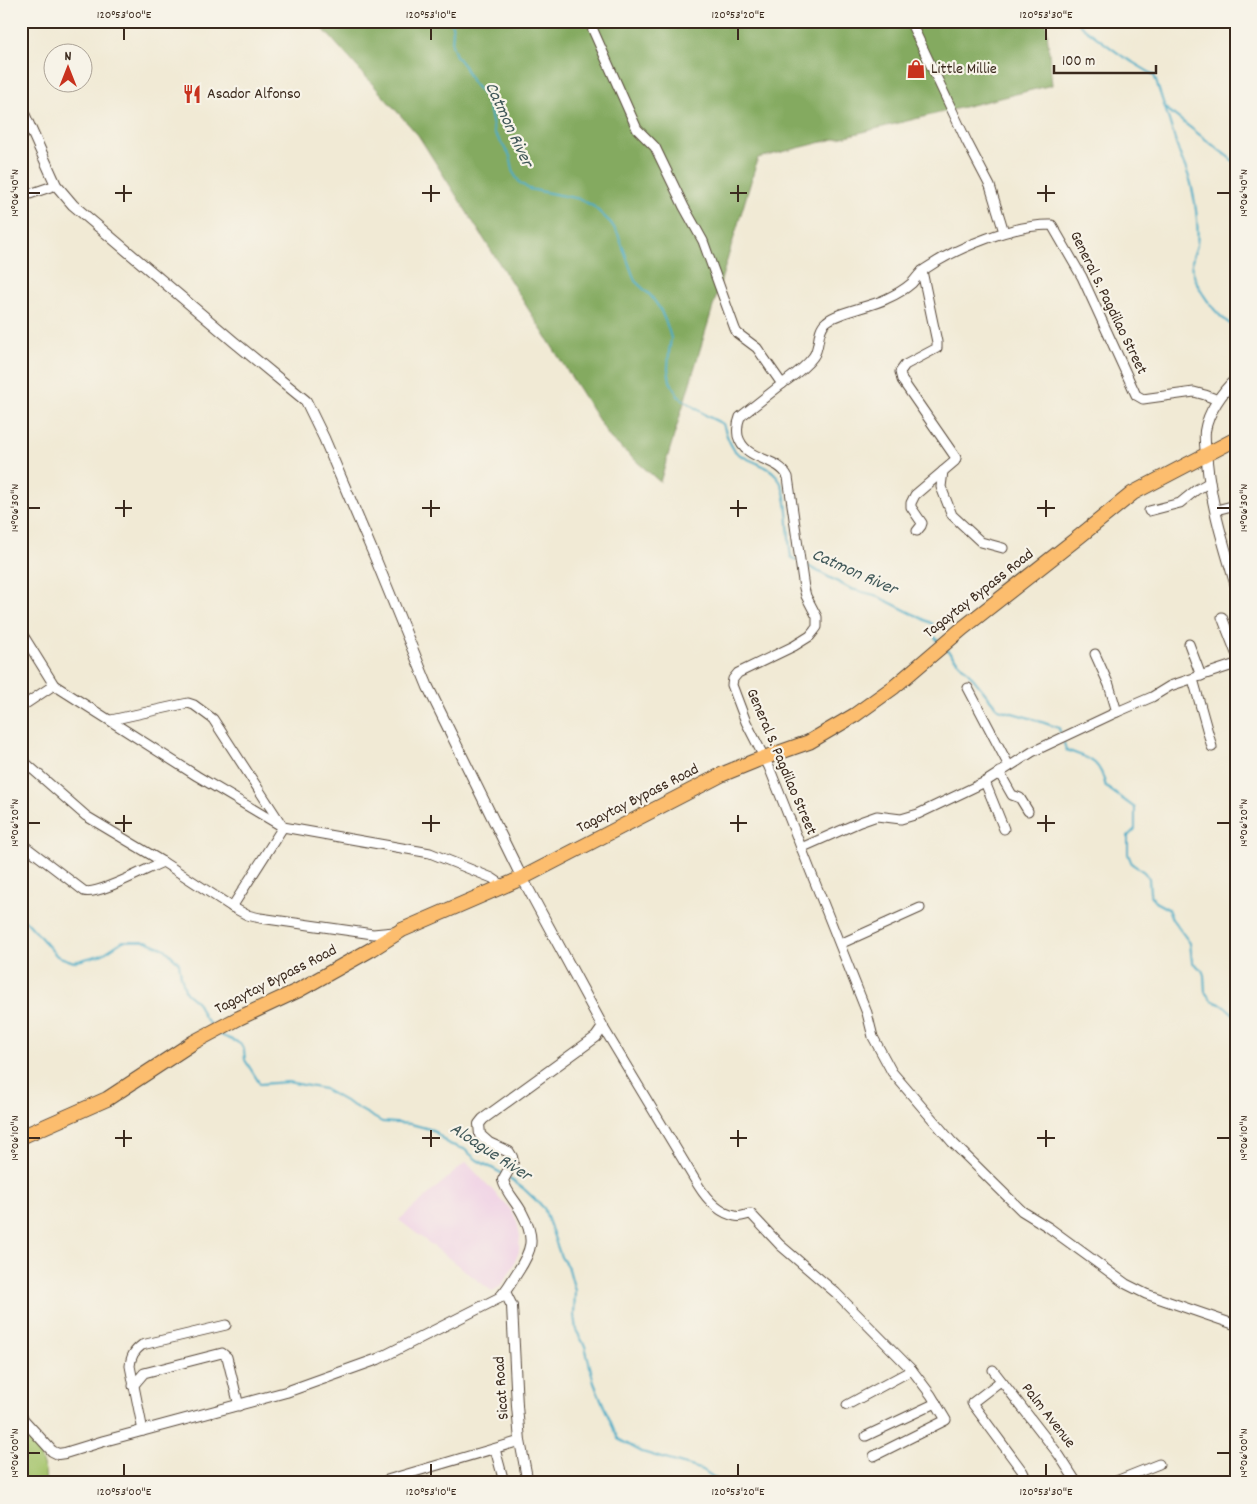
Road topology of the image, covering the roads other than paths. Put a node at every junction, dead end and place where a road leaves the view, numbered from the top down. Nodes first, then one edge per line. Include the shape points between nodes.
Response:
1 (589, 21) edge
2 (910, 21) edge
3 (21, 107) edge
4 (56, 185) junction
5 (21, 197) edge
6 (1004, 232) junction
7 (922, 271) junction
8 (1236, 379) edge
9 (782, 384) junction
10 (1218, 400) junction
11 (1236, 439) edge
12 (1206, 456) junction
13 (943, 471) junction
14 (1210, 482) junction
15 (1236, 505) edge
16 (1216, 510) junction
17 (1149, 511) dead end
18 (917, 531) dead end
19 (1003, 548) dead end
20 (1236, 586) edge
21 (1222, 617) dead end
22 (21, 632) edge
23 (1189, 644) dead end
24 (1236, 653) edge
25 (1095, 654) dead end
26 (1236, 664) edge
27 (1197, 677) junction
28 (54, 685) junction
29 (968, 688) dead end
30 (21, 707) edge
31 (1118, 712) junction
32 (111, 720) junction
33 (1212, 747) dead end
34 (765, 757) junction
35 (21, 758) edge
36 (1010, 766) junction
37 (999, 772) junction
38 (984, 782) junction
39 (1028, 811) dead end
40 (283, 827) junction
41 (1004, 829) dead end
42 (21, 843) edge
43 (801, 848) junction
44 (163, 862) junction
45 (522, 878) junction
46 (504, 886) junction
47 (232, 907) junction
48 (920, 908) dead end
49 (402, 930) junction
50 (840, 944) junction
51 (603, 1027) junction
52 (21, 1137) edge
53 (505, 1292) junction
54 (226, 1325) dead end
55 (1236, 1325) edge
56 (912, 1370) junction
57 (993, 1370) dead end
58 (1003, 1383) junction
59 (133, 1386) junction
60 (936, 1403) junction
61 (847, 1405) dead end
62 (239, 1406) junction
63 (21, 1417) edge
64 (143, 1431) junction
65 (866, 1436) dead end
66 (520, 1441) junction
67 (495, 1448) junction
68 (874, 1456) dead end
69 (1159, 1464) dead end
70 (388, 1483) edge
71 (502, 1483) edge
72 (528, 1483) edge
73 (1028, 1483) edge
74 (1077, 1483) edge
75 (1111, 1483) edge

1 - 9 street via 638,129 655,147 703,241 737,333 757,348
2 - 6 street via 990,186
3 - 4 street
4 - 5 street
4 - 45 street via 73,206 306,401 428,687
6 - 7 street, General S. Pagdilao Street
6 - 10 street, General S. Pagdilao Street via 1052,225 1082,277 1136,395 1150,398 1194,392
7 - 9 street, General S. Pagdilao Street via 895,295 827,321 822,326 815,355
7 - 13 street via 937,348 904,365 900,372 926,417 955,455 955,461
8 - 10 street
9 - 34 street, General S. Pagdilao Street via 740,417 737,430 746,449 785,472 806,596 817,616 816,627 810,636 738,673 733,679 732,685 744,716
10 - 12 street via 1206,427
11 - 12 main road, Tagaytay Bypass Road
12 - 14 street
12 - 34 main road, Tagaytay Bypass Road via 1133,493 874,702 809,742
13 - 18 street via 912,499 911,507 922,523
13 - 19 street via 941,488 952,515 981,542
14 - 16 street
14 - 17 street via 1180,503
15 - 16 street
16 - 20 street
21 - 24 street
22 - 28 street
23 - 27 street
25 - 31 street
26 - 27 street
27 - 31 street via 1174,684
27 - 33 street
28 - 30 street
28 - 32 street
29 - 36 street
31 - 36 street via 1048,744
32 - 40 street
32 - 40 street via 188,703 194,705 213,719
34 - 43 street, General S. Pagdilao Street
34 - 45 main road, Tagaytay Bypass Road via 723,774
35 - 44 street via 86,816
36 - 37 street
37 - 38 street
37 - 39 street via 1012,795 1020,798
38 - 41 street
38 - 43 street via 912,817 877,816
40 - 46 street via 430,853
40 - 47 street
42 - 44 street via 88,893
43 - 50 street, General S. Pagdilao Street
44 - 47 street
45 - 46 main road, Tagaytay Bypass Road
45 - 51 street
46 - 49 main road, Tagaytay Bypass Road
47 - 49 street via 260,918 371,934
48 - 50 street
49 - 52 main road, Tagaytay Bypass Road via 299,990 194,1042 107,1099
50 - 55 street, General S. Pagdilao Street via 873,1037 892,1072 952,1142 1017,1206 1126,1284
51 - 53 street via 596,1037 479,1124 480,1135 512,1157 503,1180 525,1218 531,1236 528,1256
51 - 56 street via 708,1199 736,1216 752,1214 788,1252 836,1292
53 - 62 street via 499,1298 378,1359
53 - 66 street, Sicat Road via 512,1306
54 - 59 street via 142,1345 131,1358
56 - 60 street
56 - 61 street
57 - 58 street, Palm Avenue
58 - 73 street via 998,1383 972,1403
58 - 74 street, Palm Avenue via 1060,1455
59 - 62 street via 144,1373 222,1352 227,1357
59 - 64 street
60 - 65 street
60 - 68 street via 946,1420
62 - 64 street
63 - 64 street via 58,1454
66 - 67 street
66 - 72 street, Sicat Road
67 - 70 street via 387,1480
67 - 71 street
69 - 75 street

